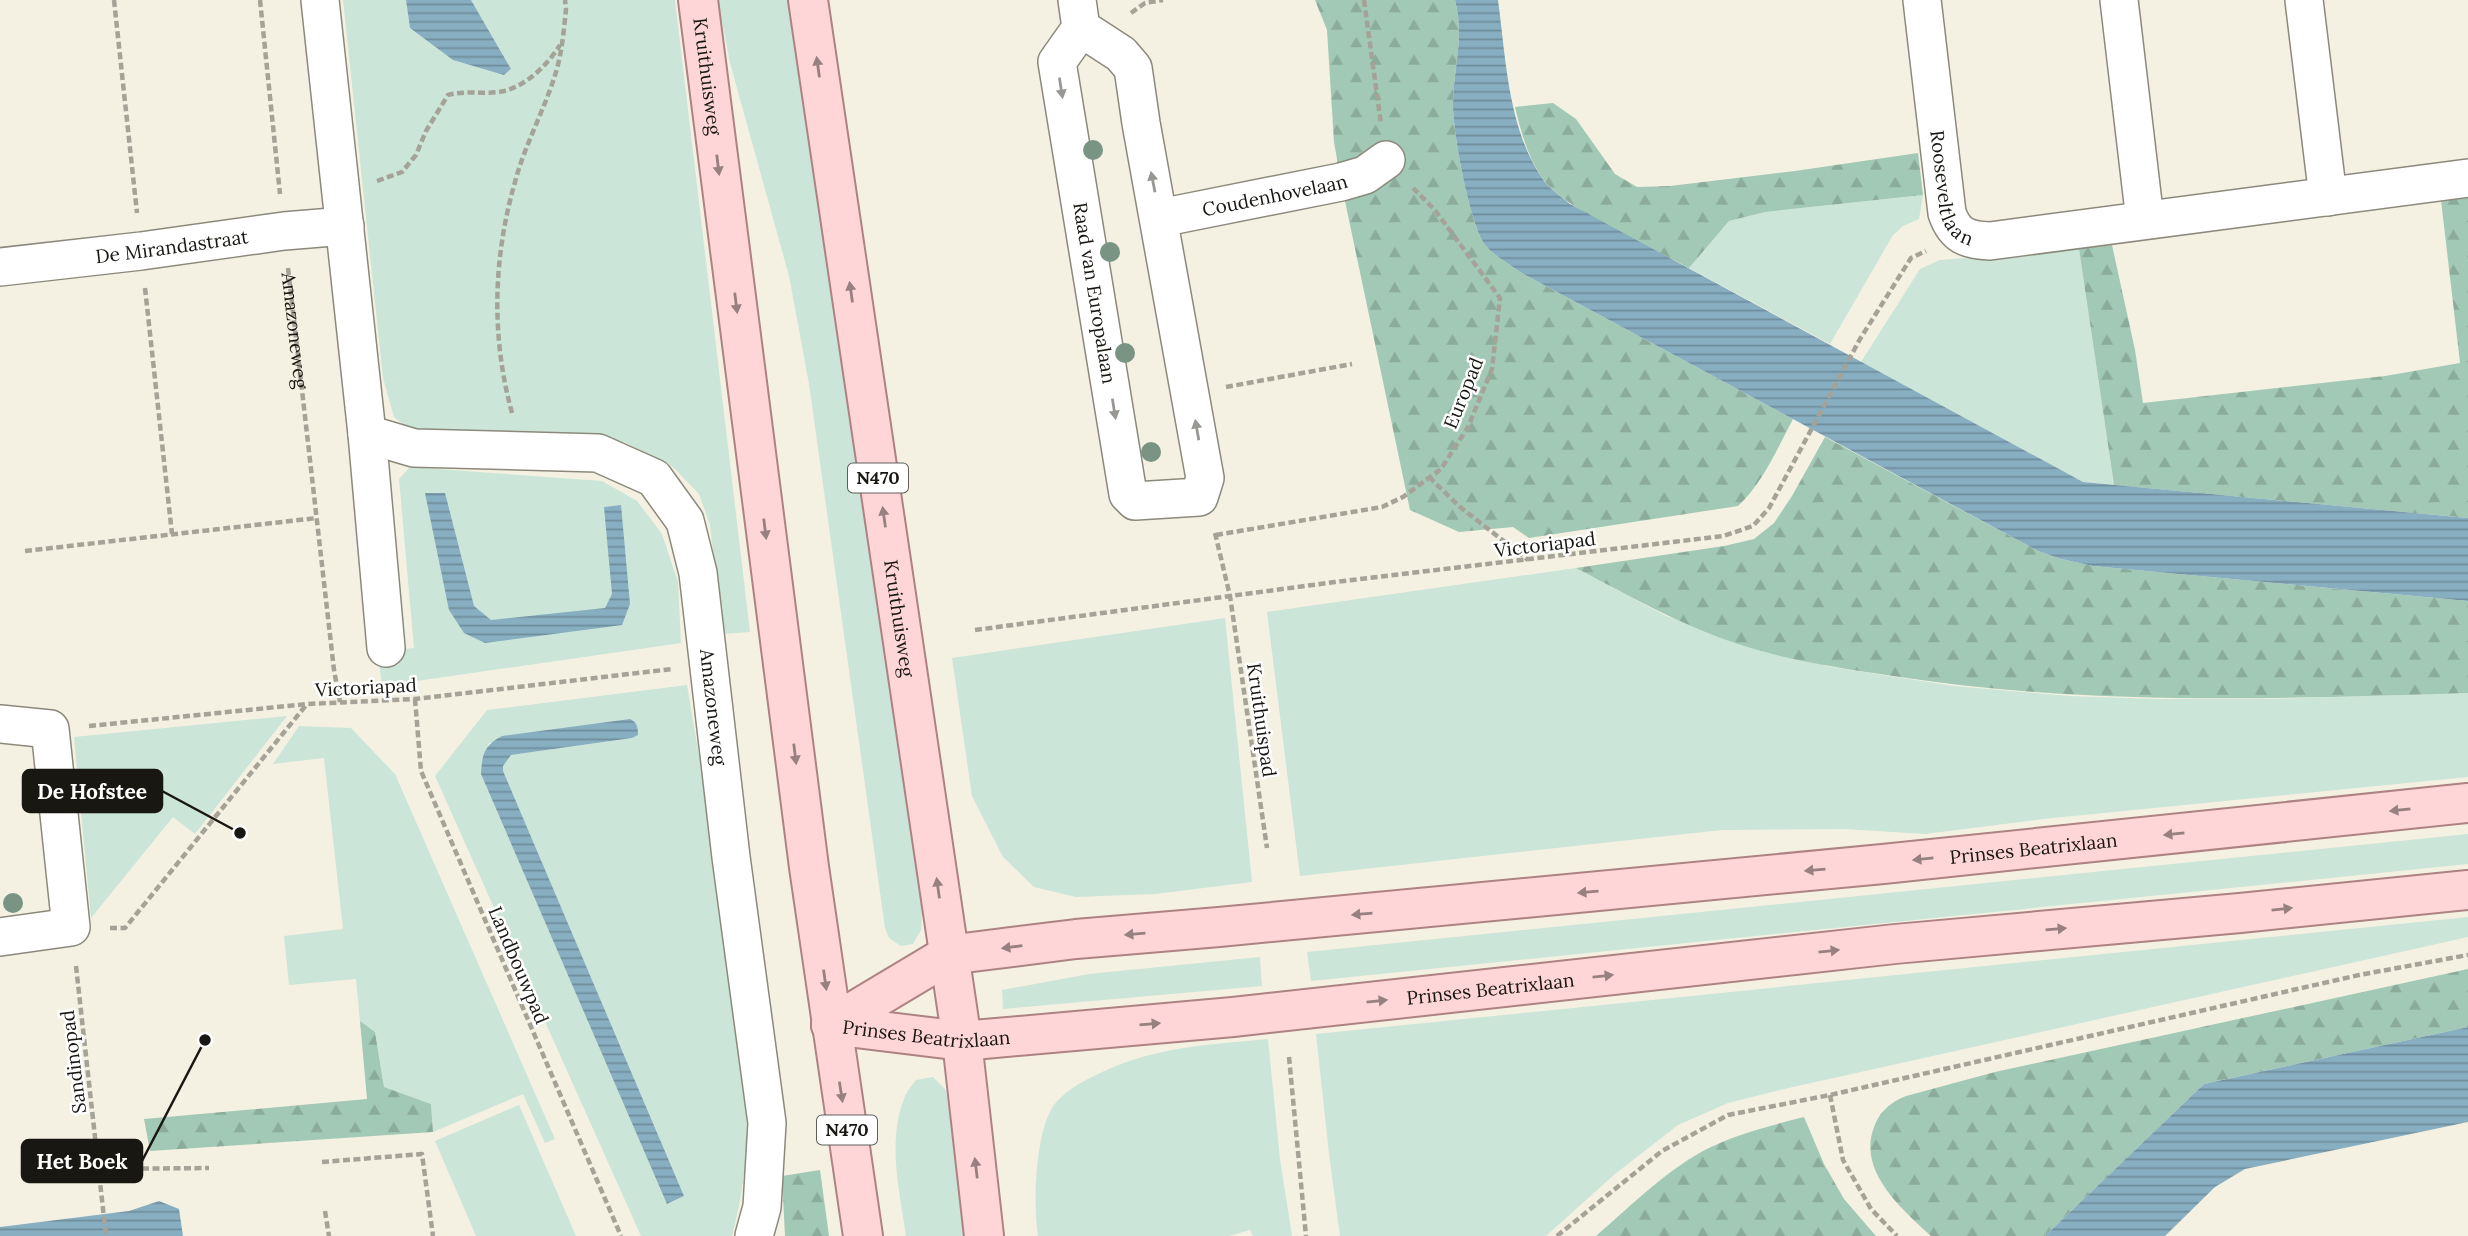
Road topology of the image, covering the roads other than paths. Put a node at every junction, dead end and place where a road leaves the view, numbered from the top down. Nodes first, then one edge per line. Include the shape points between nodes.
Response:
1 (320, 0) edge
2 (698, 0) edge
3 (808, 0) edge
4 (1922, 0) edge
5 (2119, 0) edge
6 (2304, 0) edge
7 (1079, 14) edge
8 (1386, 160) road end
9 (2468, 178) edge
10 (2328, 197) junction
11 (1160, 218) junction
12 (2145, 220) junction
13 (345, 226) junction
14 (0, 267) edge
15 (368, 433) junction
16 (386, 648) dead end
17 (0, 724) edge
18 (2468, 803) edge
19 (2468, 890) edge
20 (0, 937) edge
21 (948, 955) junction
22 (831, 1025) junction
23 (962, 1041) junction
24 (754, 1236) edge
25 (863, 1236) edge
26 (984, 1236) edge

1 - 13 street
2 -> 22 main road, Kruithuisweg / N470
21 -> 3 main road, Kruithuisweg / N470
4 - 12 street, Rooseveltlaan via 1947,213 1961,234 1970,240 1990,241
5 - 12 street
6 - 10 street
11 -> 7 street, Raad van Europalaan via 1133,68
7 -> 11 street, Raad van Europalaan via 1057,62 1128,494 1135,501 1199,496 1205,478
8 - 11 street, Coudenhovelaan via 1365,175 1340,182
9 - 10 street, Rooseveltlaan
10 - 12 street, Rooseveltlaan
13 - 14 street, De Mirandastraat
13 - 15 street
15 - 16 street
15 - 24 street, Amazoneweg via 414,449 598,453 654,478 685,521 698,573 767,1124 762,1207
17 - 20 street via 50,729 71,927
18 -> 21 main road, Prinses Beatrixlaan
23 -> 19 main road, Prinses Beatrixlaan
21 - 22 main road, Prinses Beatrixlaan
21 - 23 main road, Kruithuisweg / N470
22 - 23 main road, Prinses Beatrixlaan
22 -> 25 main road, Kruithuisweg / N470
26 -> 23 main road, Kruithuisweg / N470

